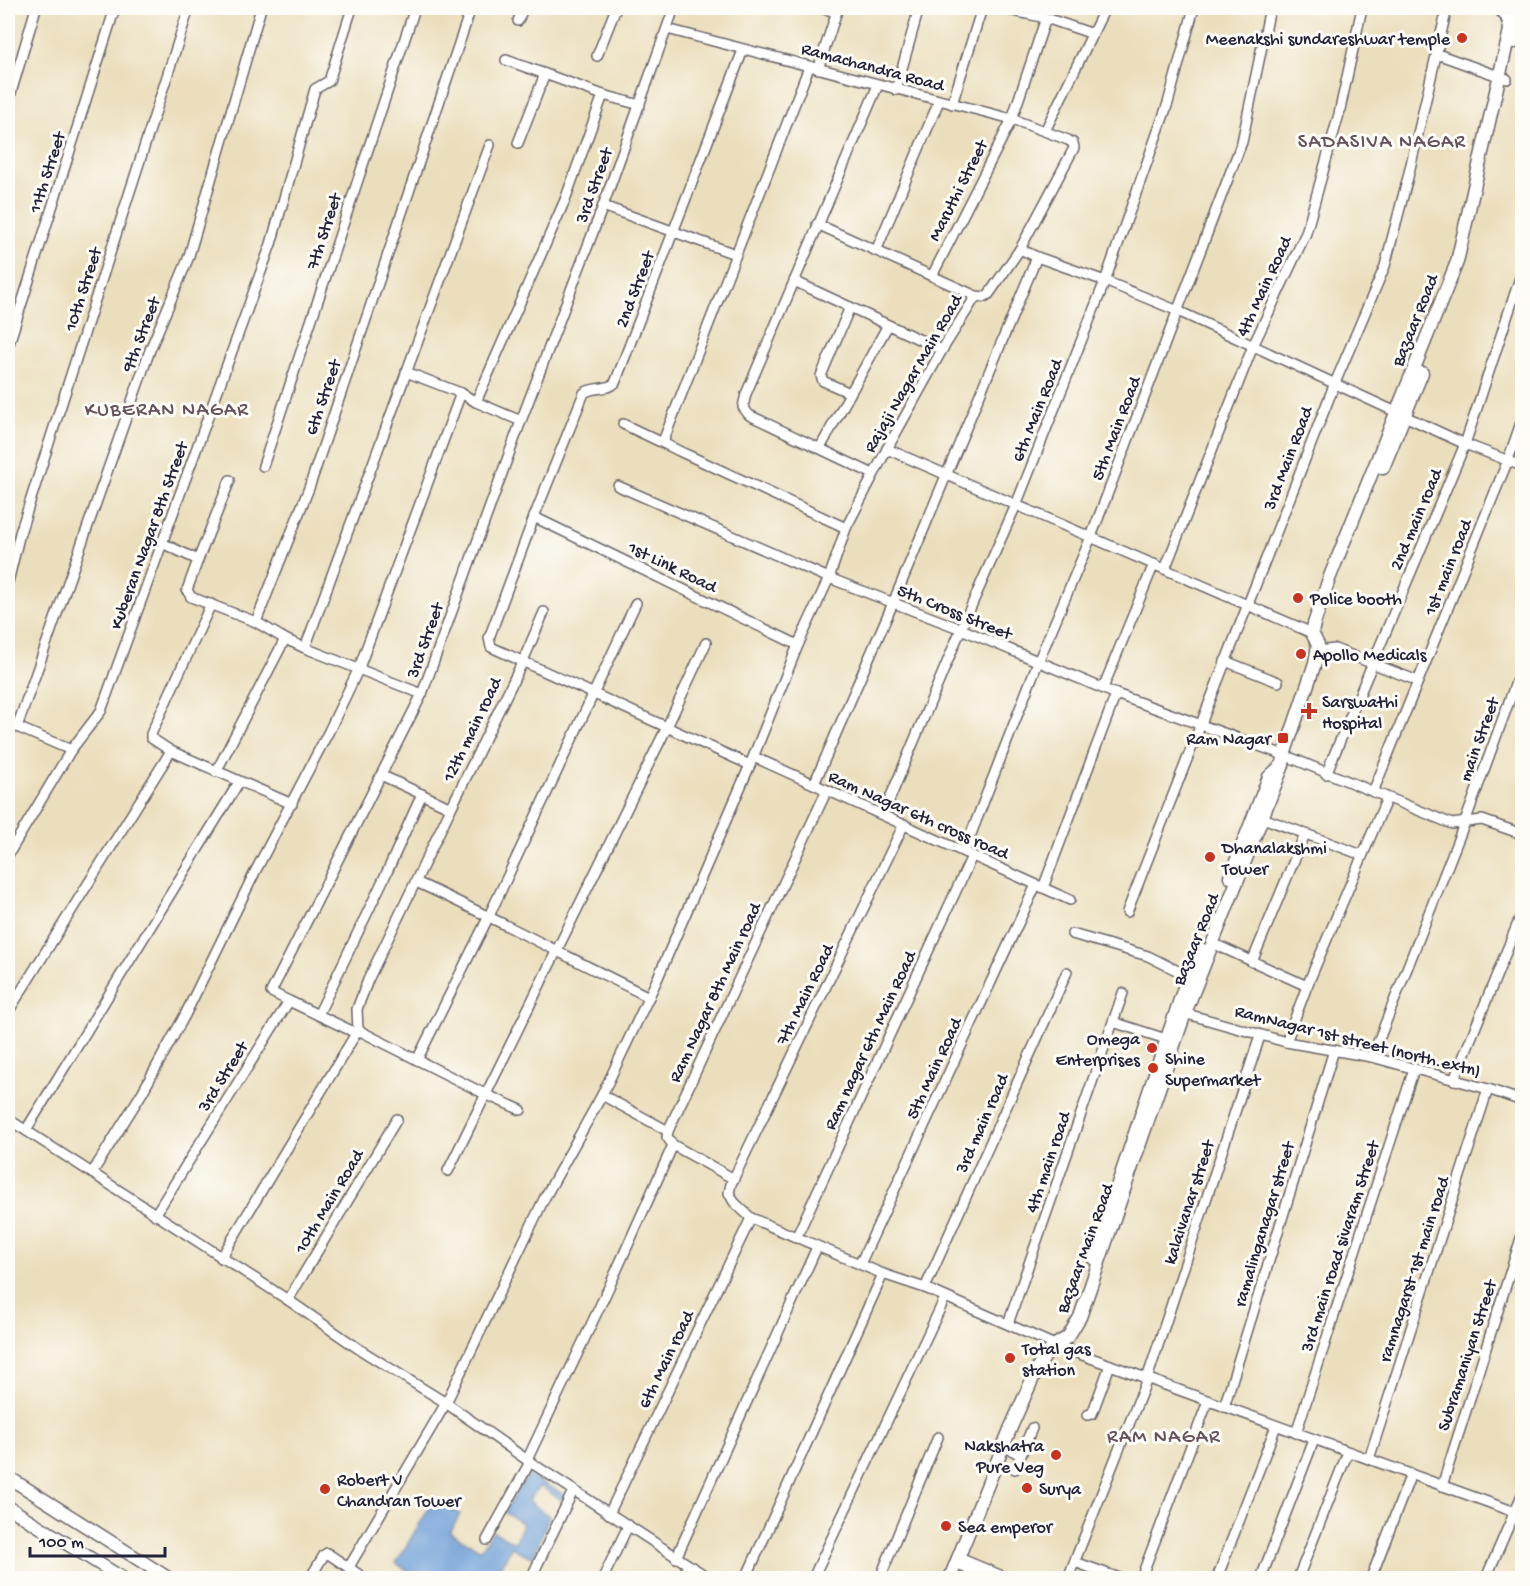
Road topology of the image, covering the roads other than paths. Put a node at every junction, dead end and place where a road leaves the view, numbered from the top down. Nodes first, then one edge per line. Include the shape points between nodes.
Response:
1 (36, 8) edge
2 (115, 8) edge
3 (189, 8) edge
4 (261, 8) edge
5 (352, 8) edge
6 (415, 8) edge
7 (471, 8) edge
8 (523, 8) edge
9 (616, 8) edge
10 (674, 8) edge
11 (821, 8) edge
12 (918, 8) edge
13 (982, 8) edge
14 (999, 8) edge
15 (1105, 8) edge
16 (1194, 8) edge
17 (1270, 8) edge
18 (1362, 8) edge
19 (1447, 8) edge
20 (1497, 8) edge
21 (1509, 8) edge
22 (837, 10) edge
23 (1521, 16) edge
24 (1046, 18) junction
25 (518, 21) dead end
26 (667, 29) junction
27 (1093, 34) junction
28 (743, 50) junction
29 (1437, 54) junction
30 (597, 56) dead end
31 (506, 60) dead end
32 (814, 68) junction
33 (545, 74) junction
34 (1503, 78) junction
35 (878, 85) junction
36 (896, 90) junction
37 (603, 95) junction
38 (939, 101) junction
39 (8, 103) edge
40 (952, 104) junction
41 (640, 105) junction
42 (1012, 119) junction
43 (1045, 131) junction
44 (1068, 140) joint
45 (518, 143) dead end
46 (490, 145) dead end
47 (603, 206) junction
48 (817, 224) junction
49 (674, 232) junction
50 (1020, 249) junction
51 (876, 251) junction
52 (735, 254) junction
53 (1037, 257) junction
54 (1522, 272) edge
55 (932, 276) junction
56 (794, 281) junction
57 (1105, 281) junction
58 (976, 296) junction
59 (850, 307) junction
60 (1178, 311) junction
61 (888, 325) junction
62 (1253, 346) junction
63 (8, 347) edge
64 (942, 350) junction
65 (405, 372) junction
66 (1335, 383) junction
67 (461, 393) junction
68 (850, 393) junction
69 (476, 402) junction
70 (1401, 415) junction
71 (1522, 420) edge
72 (521, 421) junction
73 (623, 424) dead end
74 (665, 444) junction
75 (1465, 444) junction
76 (820, 448) junction
77 (887, 448) junction
78 (1508, 460) junction
79 (263, 466) dead end
80 (1522, 466) edge
81 (873, 474) junction
82 (947, 474) junction
83 (230, 480) dead end
84 (618, 486) dead end
85 (1016, 505) junction
86 (534, 517) junction
87 (846, 528) junction
88 (1091, 537) junction
89 (162, 543) junction
90 (198, 560) junction
91 (1154, 564) junction
92 (1165, 569) junction
93 (829, 578) junction
94 (8, 582) edge
95 (636, 603) dead end
96 (892, 603) junction
97 (211, 604) junction
98 (1247, 605) junction
99 (544, 612) dead end
100 (256, 622) junction
101 (961, 629) junction
102 (285, 639) junction
103 (1315, 641) junction
104 (706, 643) dead end
105 (798, 645) junction
106 (305, 648) junction
107 (523, 661) junction
108 (1226, 661) junction
109 (1038, 662) junction
110 (1372, 663) junction
111 (1522, 666) edge
112 (359, 668) junction
113 (1418, 681) junction
114 (1278, 682) dead end
115 (1103, 688) junction
116 (594, 692) junction
117 (422, 694) junction
118 (1116, 694) junction
119 (8, 723) edge
120 (1200, 724) junction
121 (17, 727) junction
122 (667, 727) junction
123 (70, 750) junction
124 (171, 751) junction
125 (1283, 760) junction
126 (752, 761) junction
127 (216, 772) junction
128 (1326, 774) junction
129 (381, 775) junction
130 (239, 782) junction
131 (814, 784) junction
132 (827, 790) junction
133 (1373, 792) junction
134 (422, 794) junction
135 (1387, 798) junction
136 (292, 804) junction
137 (451, 808) junction
138 (883, 815) junction
139 (1263, 818) junction
140 (1465, 822) junction
141 (904, 824) junction
142 (1305, 834) junction
143 (1522, 834) edge
144 (968, 854) junction
145 (8, 855) edge
146 (1362, 855) junction
147 (416, 882) junction
148 (1040, 887) junction
149 (1070, 900) dead end
150 (1127, 912) dead end
151 (1522, 913) edge
152 (489, 915) junction
153 (1072, 934) dead end
154 (1212, 943) junction
155 (555, 952) junction
156 (1252, 962) junction
157 (1066, 972) dead end
158 (1188, 976) junction
159 (1306, 986) junction
160 (1123, 993) dead end
161 (649, 997) junction
162 (289, 1001) junction
163 (8, 1012) edge
164 (1180, 1012) junction
165 (318, 1015) junction
166 (1113, 1022) junction
167 (357, 1032) junction
168 (1260, 1036) junction
169 (1166, 1039) junction
170 (1286, 1042) junction
171 (1334, 1050) junction
172 (1372, 1057) junction
173 (417, 1060) junction
174 (1414, 1069) junction
175 (1454, 1080) junction
176 (1488, 1089) junction
177 (485, 1094) junction
178 (602, 1095) junction
179 (1522, 1101) edge
180 (521, 1110) dead end
181 (8, 1119) edge
182 (397, 1119) dead end
183 (26, 1131) junction
184 (668, 1131) junction
185 (673, 1145) junction
186 (448, 1171) dead end
187 (92, 1173) junction
188 (734, 1179) junction
189 (155, 1215) junction
190 (751, 1218) junction
191 (1522, 1235) edge
192 (796, 1238) junction
193 (817, 1247) junction
194 (221, 1257) junction
195 (860, 1264) junction
196 (883, 1274) junction
197 (925, 1288) junction
198 (945, 1298) junction
199 (288, 1300) junction
200 (1008, 1324) junction
201 (1059, 1343) junction
202 (1110, 1365) junction
203 (1147, 1379) junction
204 (1209, 1401) junction
205 (446, 1403) junction
206 (1224, 1407) junction
207 (1087, 1415) dead end
208 (1276, 1426) junction
209 (1032, 1428) dead end
210 (1296, 1433) junction
211 (938, 1437) dead end
212 (1314, 1440) junction
213 (1003, 1446) junction
214 (1348, 1452) junction
215 (1021, 1455) junction
216 (1369, 1459) junction
217 (528, 1461) junction
218 (1015, 1469) dead end
219 (1411, 1474) junction
220 (8, 1477) edge
221 (1442, 1486) junction
222 (573, 1491) junction
223 (1522, 1496) edge
224 (8, 1507) edge
225 (1515, 1512) junction
226 (609, 1514) junction
227 (628, 1526) junction
228 (487, 1540) dead end
229 (676, 1558) junction
230 (1075, 1562) junction
231 (688, 1565) junction
232 (349, 1567) junction
233 (955, 1567) edge
234 (970, 1577) edge
235 (122, 1578) edge
236 (168, 1578) edge
237 (310, 1578) edge
238 (364, 1578) edge
239 (531, 1578) edge
240 (603, 1578) edge
241 (682, 1578) edge
242 (709, 1578) edge
243 (746, 1578) edge
244 (813, 1578) edge
245 (880, 1578) edge
246 (989, 1578) edge
247 (1007, 1578) edge
248 (1068, 1578) edge
249 (1119, 1578) edge
250 (1141, 1578) edge
251 (1217, 1578) edge
252 (1261, 1578) edge
253 (1298, 1578) edge
254 (1371, 1578) edge
255 (1486, 1578) edge

1 - 39 street
2 - 63 street, 11th Street
3 - 94 street, 10th Street
4 - 121 street, 9th Street via 188,260 150,350
5 - 89 street, Kuberan Nagar 8th Street via 329,81 315,89 271,244
6 - 79 street, 7th Street
7 - 100 street, 6th Street via 309,488
8 - 25 street
9 - 30 street
10 - 26 street, 3rd Street
11 - 22 street
12 - 36 street
13 - 40 street
14 - 24 street
15 - 27 street
16 - 57 street, 6th Main Road via 1168,103
17 - 60 street, 5th Main Road via 1242,142
18 - 62 street, 4th Main Road via 1336,125 1306,233
19 - 29 street, 3rd Main Road
20 - 34 main road, Bazaar Road via 1502,9 1510,30
21 - 23 main road, Bazaar Road
22 - 32 street
23 - 34 main road, Bazaar Road
24 - 27 street
24 - 42 street, Maruthi Street
26 - 28 street, Ramachandra Road
26 - 41 street, 3rd Street
27 - 43 street
28 - 32 street, Ramachandra Road
28 - 49 street, 2nd Street
29 - 34 street
29 - 66 street, 3rd Main Road via 1385,266
31 - 33 street
32 - 35 street, Ramachandra Road
32 - 52 street
33 - 37 street
33 - 45 street
34 - 70 main road, Bazaar Road via 1457,262
35 - 36 street, Ramachandra Road
35 - 48 street
36 - 38 street, Ramachandra Road
37 - 41 street
37 - 69 street via 565,200
38 - 40 street, Ramachandra Road
38 - 51 street
40 - 42 street, Ramachandra Road
41 - 47 street, 3rd Street
42 - 43 street, Ramachandra Road
42 - 55 street, Maruthi Street
43 - 44 street, Ramachandra Road
44 - 50 street, Rajaji Nagar Main Road via 1074,148
46 - 65 street
47 - 49 street
47 - 72 street, 3rd Street
48 - 51 street
48 - 56 street
49 - 52 street
49 - 86 street, 2nd Street via 615,383 584,393
50 - 53 street
50 - 58 street, Rajaji Nagar Main Road via 989,294
51 - 55 street
52 - 74 street
53 - 57 street
53 - 82 street
54 - 75 street, 2nd main road
55 - 58 street
56 - 59 street
56 - 76 street via 743,407 749,415
57 - 60 street
57 - 85 street, 6th Main Road
58 - 64 street, Rajaji Nagar Main Road
59 - 61 street
59 - 68 street via 821,376 823,381
60 - 62 street
60 - 88 street, 5th Main Road
61 - 64 street
61 - 68 street
62 - 66 street
62 - 92 street, 4th Main Road
64 - 77 street, Rajaji Nagar Main Road
65 - 67 street
65 - 106 street
66 - 70 street
66 - 98 street, 3rd Main Road
67 - 69 street
67 - 112 street
68 - 76 street
69 - 72 street
70 - 75 street
70 - 103 main road, Bazaar Road
71 - 78 street, 1st main road
72 - 117 street, 3rd Street
73 - 74 street
74 - 87 street
75 - 78 street
75 - 110 street, 2nd main road
76 - 81 street
77 - 81 street, Rajaji Nagar Main Road
77 - 82 street
78 - 80 street
78 - 113 street, 1st main road
81 - 87 street, Rajaji Nagar Main Road
82 - 85 street
82 - 96 street
83 - 90 street
84 - 93 street, 5th Cross Street
85 - 88 street
85 - 101 street, 6th Main Road
86 - 105 street, 1st Link Road
86 - 107 street, Ram Nagar 6th cross road via 489,638 491,647
87 - 93 street, Rajaji Nagar Main Road
88 - 91 street
88 - 109 street, 5th Main Road
89 - 90 street
89 - 123 street, Kuberan Nagar 8th Street via 101,711
90 - 97 street via 188,594
91 - 92 street
91 - 115 street
92 - 98 street
93 - 96 street, 5th Cross Street
93 - 105 street, Rajaji Nagar Main Road
95 - 116 street
96 - 101 street, 5th Cross Street
96 - 131 street
97 - 100 street
97 - 124 street via 151,734 151,738
98 - 103 street
98 - 108 street, 3rd Main Road
99 - 107 street, 12th main road
100 - 102 street
101 - 109 street, 5th Cross Street
101 - 138 street, 6th Main Road
102 - 106 street
102 - 127 street
103 - 110 street
103 - 125 main road, Bazaar Road via 1310,680
104 - 122 street
105 - 126 street, Rajaji Nagar Main Road
106 - 112 street
107 - 116 street, Ram Nagar 6th cross road
107 - 137 street, 12th main road
108 - 114 street
108 - 120 street, 3rd Main Road
109 - 115 street, 5th Cross Street
109 - 144 street, 5th Main Road
110 - 113 street
110 - 128 street, 2nd main road
111 - 140 street, main Street
112 - 117 street
112 - 136 street
113 - 133 street, 1st main road
115 - 118 street, 5th Cross Street
116 - 122 street, Ram Nagar 6th cross road
116 - 152 street
117 - 129 street, 3rd Street
118 - 120 street, 5th Cross Street
118 - 148 street, 5th Main Road
119 - 121 street
120 - 125 street, 5th Cross Street
120 - 150 street, 3rd Main Road
121 - 123 street
122 - 126 street, Ram Nagar 6th cross road
122 - 155 street
123 - 145 street, Kuberan Nagar 8th Street
124 - 127 street
124 - 163 street
125 - 128 street, 5th Cross Street
125 - 139 main road, Bazaar Road
125 - 158 main road via 1269,777
126 - 131 street, Ram Nagar 6th cross road
126 - 161 street, Rajaji Nagar Main Road
127 - 130 street
128 - 133 street, 5th Cross Street
129 - 134 street, 12th main road
129 - 162 street, 3rd Street via 271,992
130 - 136 street
130 - 183 street
131 - 132 street, Ram Nagar 6th cross road
132 - 138 street, Ram Nagar 6th cross road
132 - 184 street, Ram Nagar 8th Main road
133 - 135 street, 5th Cross Street
134 - 137 street, 12th main road
134 - 165 street
135 - 140 street, 5th Cross Street via 1452,824
135 - 146 street
136 - 187 street via 185,1015
137 - 147 street
138 - 141 street, Ram Nagar 6th cross road
139 - 142 street
139 - 154 main road, Bazaar Road
140 - 143 street, 5th Cross Street via 1482,820
140 - 172 street, main Street
141 - 144 street, Ram Nagar 6th cross road
141 - 188 street, 7th Main Road
142 - 146 street
142 - 156 street
144 - 148 street, Ram Nagar 6th cross road
144 - 192 street, Ram nagar 6th Main Road
146 - 159 street
147 - 152 street
147 - 167 street via 368,980 357,1009
148 - 149 street, Ram Nagar 6th cross road
148 - 195 street, 5th Main Road
151 - 175 street
152 - 155 street
152 - 173 street
153 - 158 street via 1148,956
154 - 156 street
154 - 164 main road, Bazaar Road
155 - 161 street
155 - 177 street
156 - 159 street
157 - 197 street, 3rd main road
158 - 164 main road
159 - 170 street
160 - 166 street, 4th main road
161 - 178 street, Rajaji Nagar Main Road
162 - 165 street
162 - 189 street, 3rd Street
164 - 168 street, RamNagar 1st street (north.extn)
164 - 169 main road
164 - 201 main road, Bazaar Main Road via 1086,1302 1073,1330
165 - 167 street
166 - 169 street
166 - 200 street, 4th main road
167 - 173 street
167 - 194 street
168 - 170 street, RamNagar 1st street (north.extn)
168 - 203 street, kalaivanar street
169 - 201 main road via 1079,1301
170 - 171 street, RamNagar 1st street (north.extn)
171 - 172 street, RamNagar 1st street (north.extn)
171 - 206 street, ramalinganagar street
172 - 174 street, RamNagar 1st street (north.extn)
173 - 177 street
174 - 175 street, RamNagar 1st street (north.extn)
174 - 210 street, 3rd main road sivaram Street
175 - 176 street, RamNagar 1st street (north.extn)
176 - 179 street, RamNagar 1st street (north.extn)
176 - 216 street, ramnagarst 1st main road
177 - 180 street
177 - 186 street
178 - 184 street
178 - 205 street, Rajaji Nagar Main Road via 544,1198
181 - 183 street
182 - 199 street, 10th Main Road
183 - 187 street
184 - 185 street
185 - 188 street
185 - 217 street
187 - 189 street
188 - 190 street via 730,1196
189 - 194 street
190 - 192 street
190 - 226 street, 6th Main road
191 - 221 street, Subramaniyan Street
192 - 193 street
193 - 195 street
193 - 229 street
194 - 199 street
195 - 196 street
196 - 197 street
196 - 243 street
197 - 198 street
198 - 200 street
198 - 244 street
199 - 205 street
200 - 201 street
201 - 202 street
201 - 213 main road, Bazaar Main Road via 1036,1371
202 - 203 street
202 - 207 street via 1092,1414
203 - 204 street
203 - 230 street, kalaivanar street
204 - 206 street
204 - 250 street
205 - 217 street
205 - 232 street, Rajaji Nagar Main Road
206 - 208 street
208 - 210 street
208 - 251 street
209 - 215 street
210 - 212 street
211 - 245 street
212 - 214 street
212 - 252 street
213 - 215 street
213 - 233 main road, Bazaar Main Road
214 - 216 street
214 - 253 street
215 - 218 street
216 - 219 street
217 - 222 street
217 - 228 street
219 - 221 street
219 - 254 street
220 - 236 main road
221 - 225 street
222 - 226 street
222 - 239 street
223 - 225 street
224 - 235 main road
225 - 255 street
226 - 227 street
227 - 229 street
227 - 240 street
229 - 231 street
230 - 248 street, kalaivanar street
230 - 249 street
231 - 241 street
231 - 242 street
232 - 237 street via 325,1554
232 - 238 street
233 - 234 street
233 - 246 street
233 - 247 street

